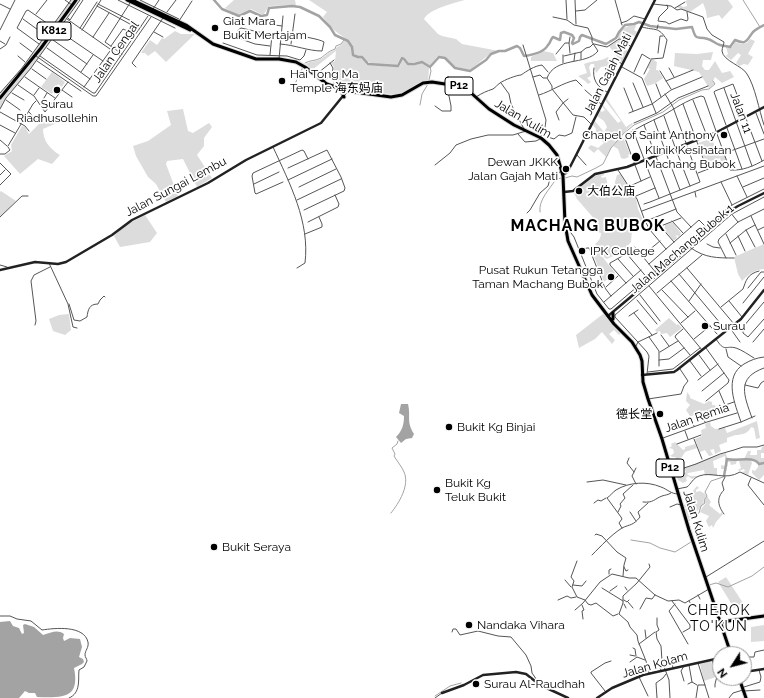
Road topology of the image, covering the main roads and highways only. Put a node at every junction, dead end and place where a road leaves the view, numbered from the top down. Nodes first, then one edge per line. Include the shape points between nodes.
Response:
1 (76, 0) edge
2 (130, 0) edge
3 (654, 0) edge
4 (163, 16) junction
5 (197, 33) junction
6 (327, 84) junction
7 (342, 92) junction
8 (347, 92) junction
9 (1, 96) edge
10 (344, 97) junction
11 (764, 107) edge
12 (563, 175) junction
13 (564, 192) junction
14 (764, 193) edge
15 (0, 270) edge
16 (764, 289) edge
17 (630, 299) junction
18 (610, 314) junction
19 (642, 375) junction
20 (719, 616) junction
21 (764, 616) edge
22 (726, 621) junction
23 (720, 622) junction
24 (723, 628) junction
25 (729, 646) edge
26 (712, 660) edge
27 (764, 669) edge
28 (752, 671) edge
29 (742, 686) edge
30 (442, 693) road end
31 (568, 698) edge
32 (597, 698) edge
33 (746, 698) edge

1 - 9 main road, K812 via 70,4 35,60
2 - 4 main road
2 - 4 main road via 153,8
3 - 12 main road, Jalan Gajah Mati via 592,124
4 - 5 main road
4 - 5 main road via 179,20
5 - 6 main road, Jalan Kulim / P12 via 210,43 256,59 279,57 294,61
6 - 7 main road, Jalan Kulim / P12
6 - 8 main road, Jalan Kulim / P12
7 - 8 main road, Jalan Kulim / P12
7 - 10 main road
8 - 10 main road, Jalan Sungai Lembu
8 - 12 main road, Jalan Kulim / P12 via 396,96 423,83 464,88 489,109 525,130 541,136 557,155
10 - 15 main road, Jalan Sungai Lembu via 321,122 246,160 208,183 132,220 66,262 35,262
11 - 13 main road via 717,133 618,170 595,174 573,191
12 - 13 main road, Jalan Kulim / P12
13 - 18 main road, Jalan Kulim / P12 via 568,240 588,288
14 - 17 main road via 725,214 707,228 691,248 668,268 656,273
16 - 19 main road via 742,317 680,368 674,372
17 - 18 main road
17 - 18 main road via 615,307
18 - 19 main road, Jalan Kulim / P12 via 619,329 635,346 642,361
19 - 20 main road, Jalan Kulim / P12
20 - 22 main road
20 - 23 main road, Jalan Kulim / P12
21 - 22 main road
22 - 23 main road
22 - 24 main road
23 - 24 main road, Jalan Kulim / P12
24 - 25 main road, Jalan Kulim / P12
26 - 32 main road, Jalan Kolam via 638,677 612,688
27 - 28 main road
29 - 33 main road
30 - 31 main road via 483,675 516,672 526,674 540,685

